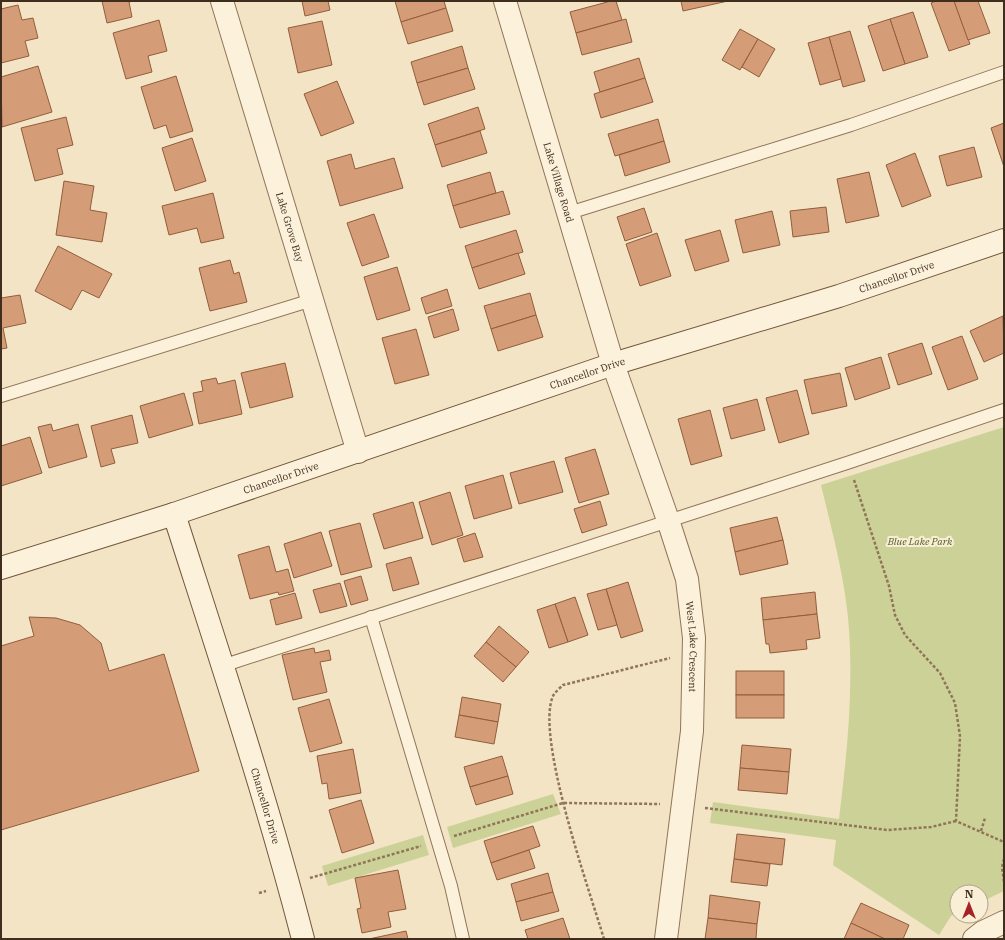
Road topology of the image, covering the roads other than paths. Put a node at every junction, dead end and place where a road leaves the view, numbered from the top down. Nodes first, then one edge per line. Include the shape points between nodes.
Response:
1 (222, 1) edge
2 (505, 1) edge
3 (1004, 72) edge
4 (569, 213) junction
5 (1004, 240) edge
6 (312, 300) junction
7 (613, 364) junction
8 (1, 396) edge
9 (1004, 410) edge
10 (358, 452) junction
11 (174, 514) junction
12 (668, 520) junction
13 (1, 568) edge
14 (371, 617) junction
15 (222, 666) junction
16 (1004, 922) edge
17 (303, 939) edge
18 (463, 939) edge
19 (666, 939) edge
20 (974, 939) edge

1 - 6 street, Lake Grove Bay
2 - 4 street, Lake Village Road
3 - 4 lane via 851,125
4 - 7 street, Lake Village Road
5 - 7 street, Chancellor Drive via 839,296
6 - 8 lane
6 - 10 street, Lake Grove Bay
7 - 10 street, Chancellor Drive
7 - 12 street, West Lake Crescent
9 - 12 lane
10 - 11 street, Chancellor Drive
11 - 13 street, Chancellor Drive
11 - 15 street, Chancellor Drive
12 - 14 lane
12 - 19 street, West Lake Crescent via 687,579 694,651 692,731
14 - 15 lane
14 - 18 lane via 451,886
15 - 17 street, Chancellor Drive via 287,877
16 - 20 street

